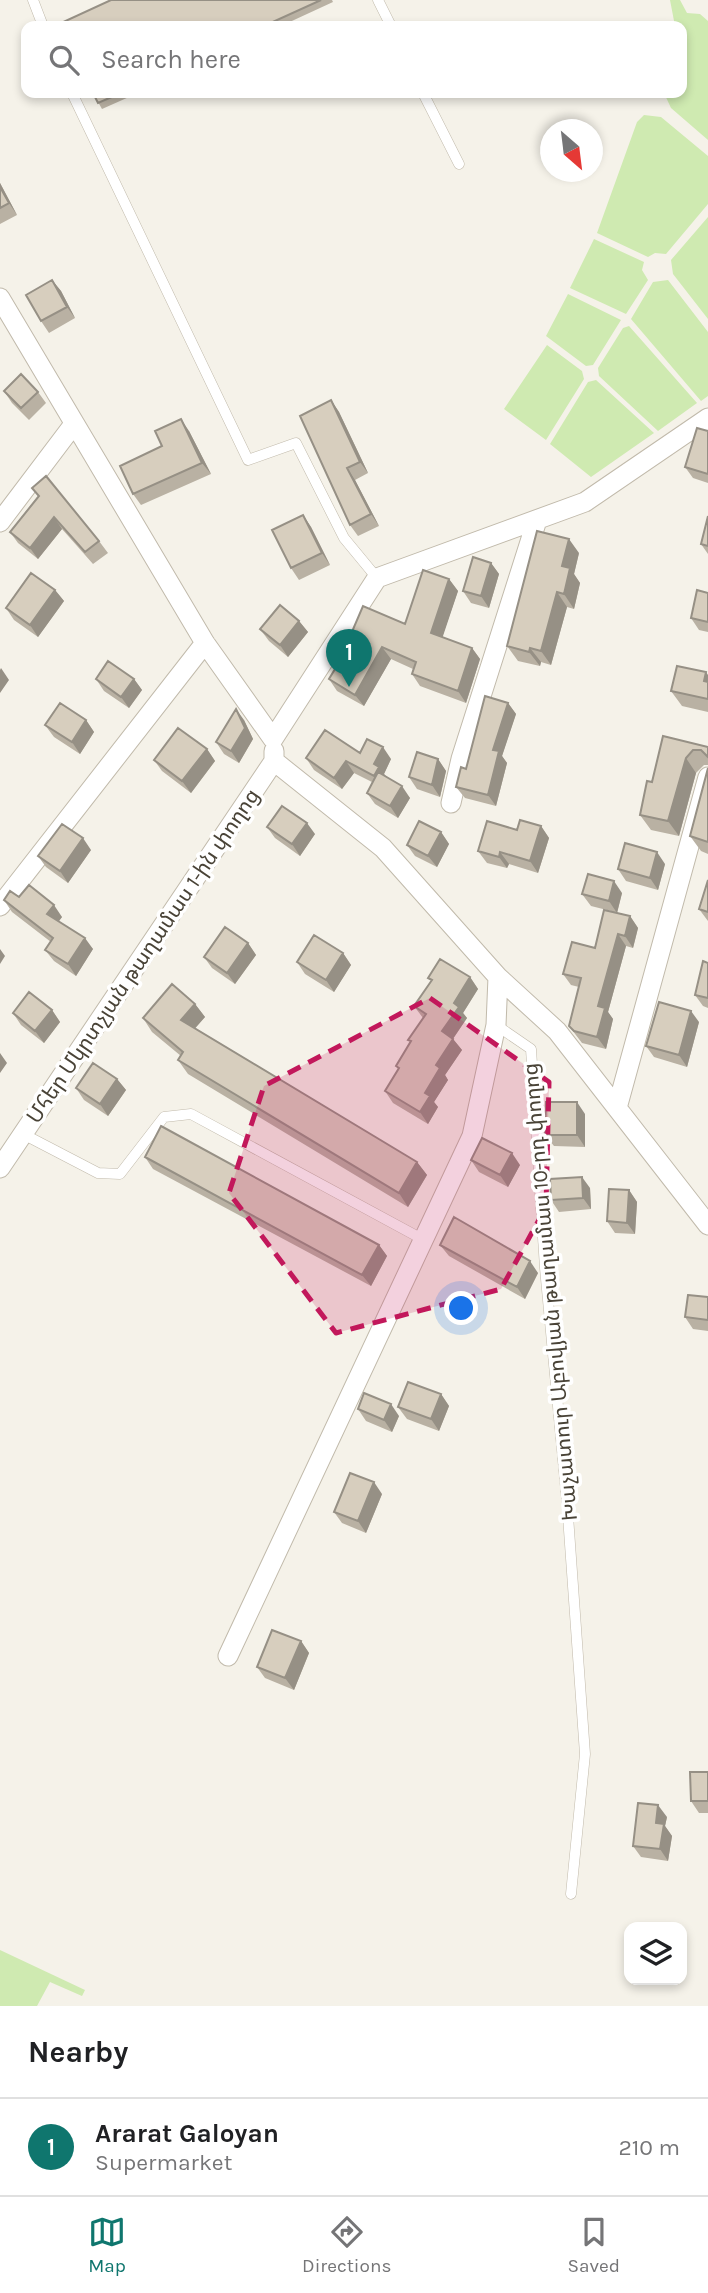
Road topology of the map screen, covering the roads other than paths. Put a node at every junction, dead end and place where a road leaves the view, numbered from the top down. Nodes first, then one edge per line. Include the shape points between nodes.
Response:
1 (33, 0) edge
2 (378, 0) edge
3 (41, 21) edge
4 (388, 21) edge
5 (74, 98) edge
6 (425, 98) edge
7 (458, 164) dead end
8 (0, 298) edge
9 (708, 418) edge
10 (74, 424) junction
11 (537, 520) junction
12 (0, 522) edge
13 (377, 578) junction
14 (205, 643) junction
15 (274, 739) junction
16 (274, 761) junction
17 (708, 777) edge
18 (451, 803) dead end
19 (0, 906) edge
20 (498, 977) junction
21 (496, 1025) junction
22 (617, 1108) junction
23 (23, 1134) junction
24 (0, 1168) edge
25 (708, 1225) edge
26 (424, 1240) junction
27 (228, 1656) dead end
28 (571, 1894) dead end

1 - 3 lane
2 - 4 lane
5 - 13 lane via 248,460 296,443 344,538
6 - 7 lane
8 - 10 street
9 - 11 street via 585,502
10 - 12 street
10 - 14 street
11 - 13 street
11 - 18 street
13 - 15 street
14 - 15 street
14 - 19 street
15 - 16 street
16 - 20 street via 383,848
16 - 23 street, Մհեր Մկրտչյան թաղամաս 1-ին փողոց
17 - 22 street
20 - 21 street
20 - 22 street via 557,1031
21 - 26 street via 472,1136
21 - 28 lane, Խաչատուր Աբովյան թաղամաս 10-րդ փողոց via 531,1049 585,1754
22 - 25 street
23 - 24 street, Մհեր Մկրտչյան թաղամաս 1-ին փողոց
23 - 26 lane via 99,1173 120,1174 164,1117 191,1114
26 - 27 street

